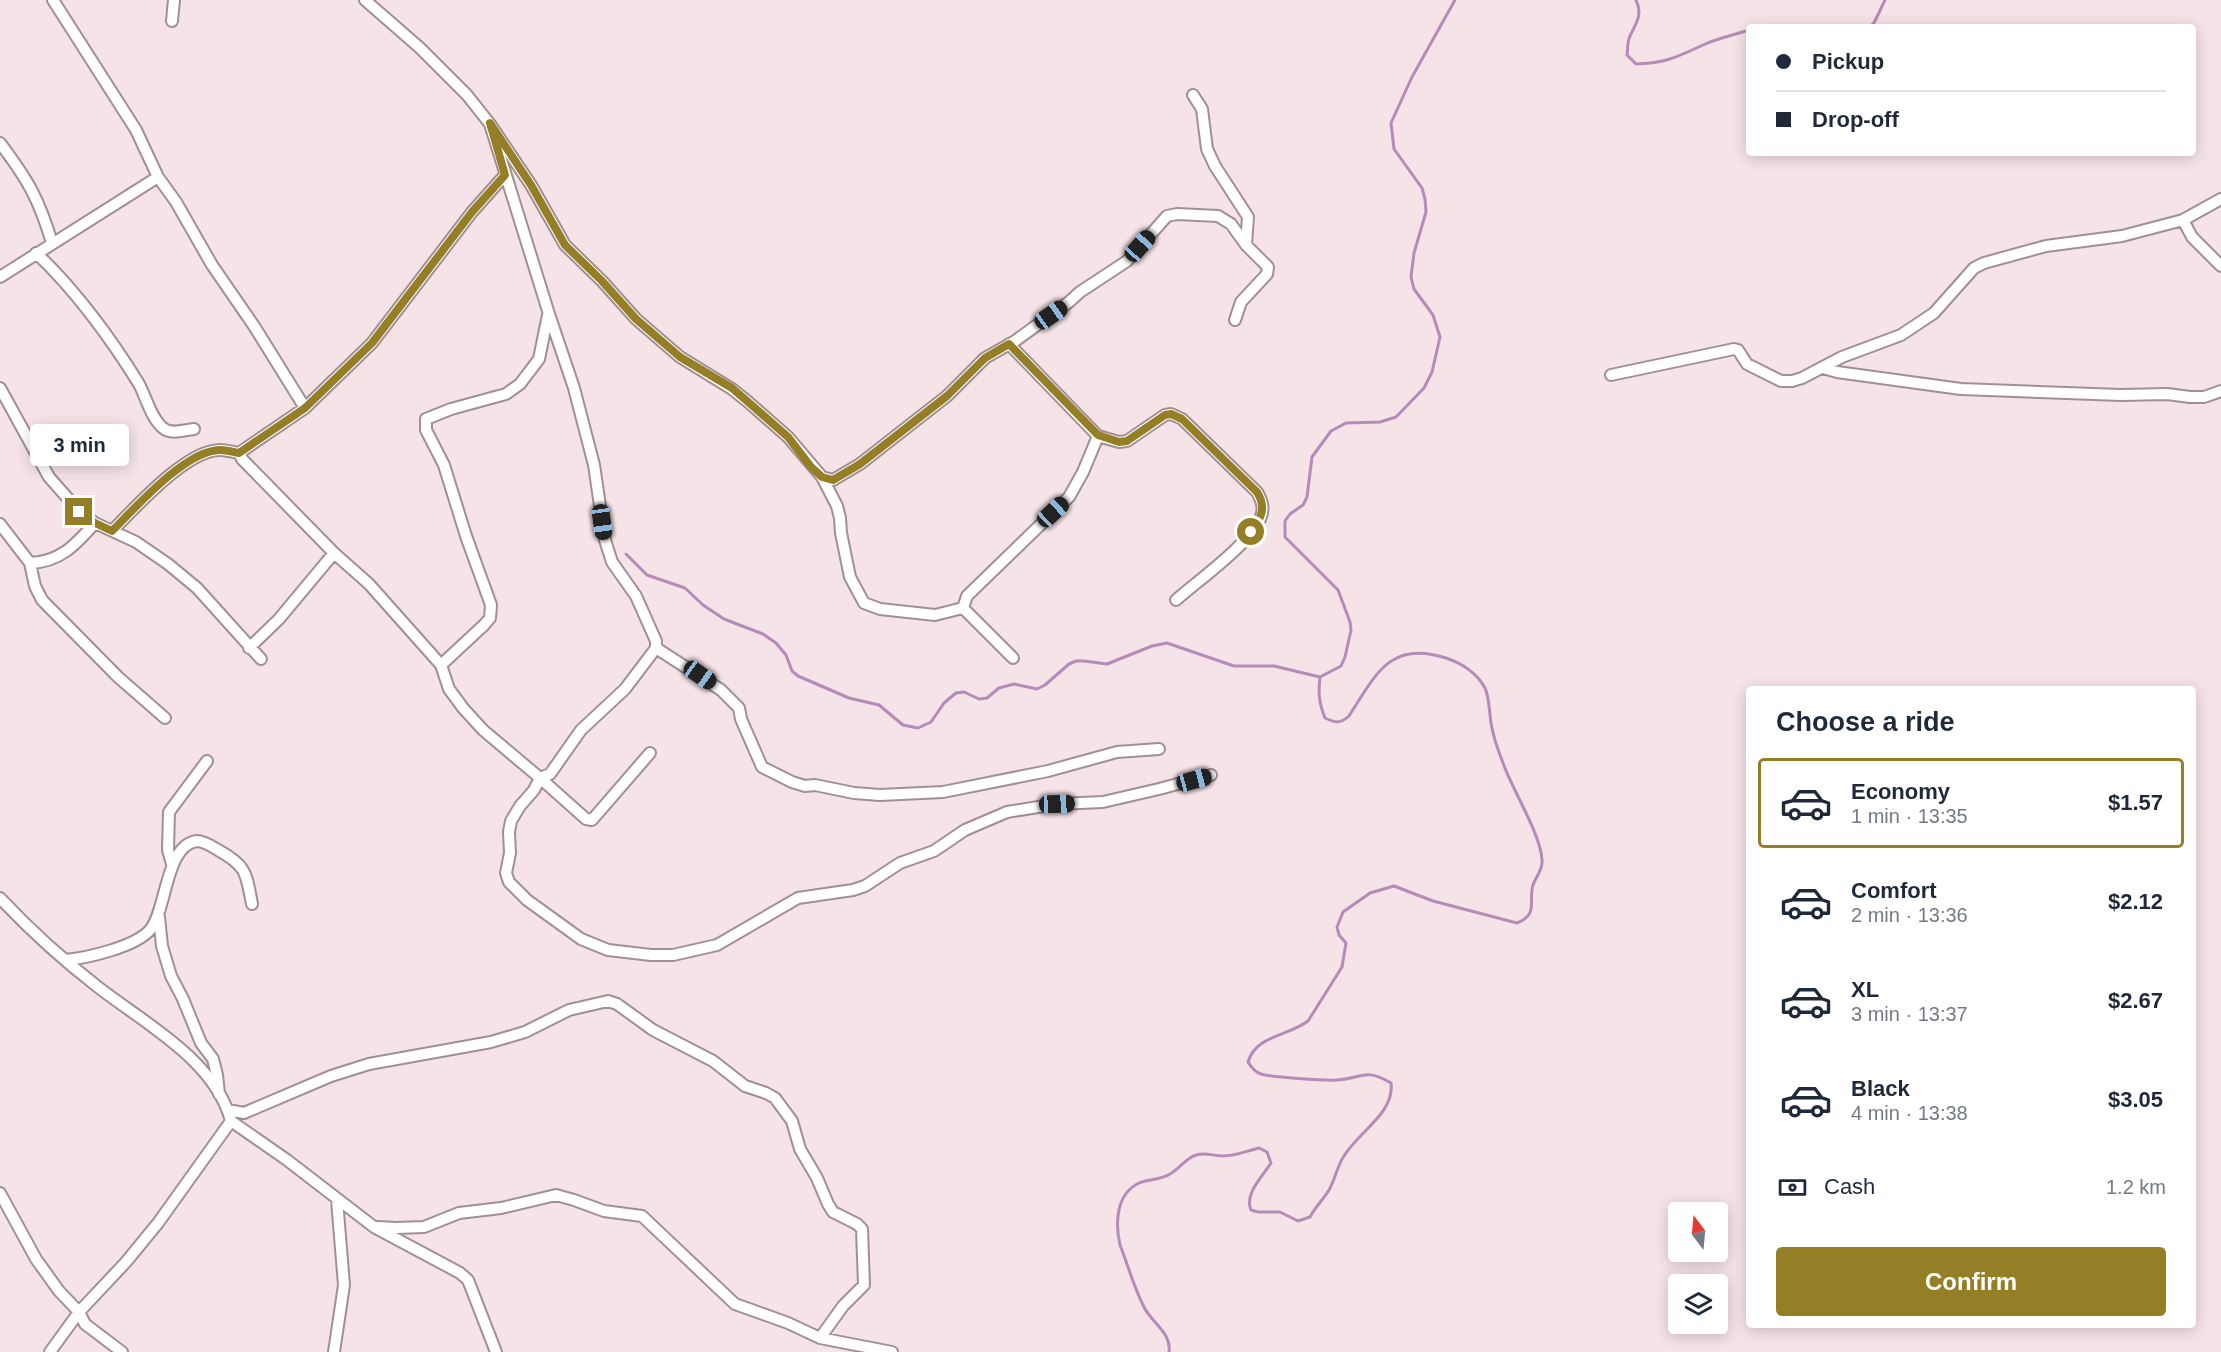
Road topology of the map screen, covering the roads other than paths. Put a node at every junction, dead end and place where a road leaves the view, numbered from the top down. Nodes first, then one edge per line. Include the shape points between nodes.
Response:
1 (53, 0) edge
2 (174, 0) edge
3 (365, 0) edge
4 (172, 21) dead end
5 (1193, 95) dead end
6 (490, 123) junction
7 (0, 143) edge
8 (505, 175) junction
9 (158, 177) junction
10 (2221, 200) edge
11 (2183, 220) junction
12 (52, 243) junction
13 (1246, 245) junction
14 (36, 253) junction
15 (2221, 266) edge
16 (0, 277) edge
17 (549, 314) junction
18 (1235, 320) dead end
19 (1009, 344) junction
20 (1823, 368) junction
21 (1611, 375) dead end
22 (0, 388) edge
23 (2221, 391) edge
24 (305, 408) junction
25 (194, 429) dead end
26 (1098, 435) junction
27 (239, 453) junction
28 (822, 477) junction
29 (95, 523) junction
30 (0, 524) edge
31 (112, 531) junction
32 (334, 553) junction
33 (30, 563) junction
34 (1176, 600) dead end
35 (963, 608) junction
36 (249, 648) junction
37 (656, 648) junction
38 (1013, 658) dead end
39 (261, 660) dead end
40 (441, 665) junction
41 (165, 718) dead end
42 (1159, 749) dead end
43 (650, 753) dead end
44 (207, 761) dead end
45 (1211, 775) dead end
46 (540, 778) junction
47 (172, 864) junction
48 (0, 898) edge
49 (252, 904) dead end
50 (159, 917) junction
51 (65, 960) junction
52 (219, 1094) junction
53 (229, 1115) junction
54 (0, 1193) edge
55 (338, 1200) junction
56 (374, 1227) junction
57 (79, 1312) junction
58 (820, 1338) junction
59 (50, 1352) edge
60 (122, 1352) edge
61 (334, 1352) edge
62 (496, 1352) edge
63 (892, 1352) edge

1 - 9 street via 136,130
2 - 4 street
3 - 6 street via 428,56
5 - 13 street via 1202,109 1207,149 1248,217
6 - 8 street
6 - 28 street via 565,245 636,319 680,357 732,388 788,437
7 - 12 street via 36,195
8 - 17 street
8 - 24 street via 372,343
9 - 12 street
9 - 24 street
10 - 11 street
11 - 15 street via 2192,237
11 - 20 street via 2122,236 2046,246 1984,263 1974,268 1934,313 1901,335
12 - 14 street
13 - 18 street via 1268,267 1241,302
13 - 19 street via 1231,224 1218,216 1167,216 1127,261
14 - 16 street
14 - 25 street via 110,340 159,424 176,432
17 - 37 street via 591,454 612,562 636,596
17 - 40 street via 539,359 520,384 506,394 426,419 426,430 444,465 490,605 490,618
19 - 26 street
19 - 28 street via 985,358 947,396 860,464 833,480
20 - 21 street via 1802,378 1781,381 1747,363 1734,349
20 - 23 street via 1961,388 2190,397
22 - 29 street via 49,477 79,512
24 - 27 street
26 - 34 street via 1127,441 1171,414 1182,419 1261,499 1261,518 1251,532
26 - 35 street via 1069,497 967,596
27 - 31 street via 219,450 188,462
27 - 32 street
28 - 35 street via 837,506 850,577 864,603 880,609 935,615
29 - 31 street
29 - 33 street via 55,559
30 - 33 street
31 - 36 street via 136,542 190,582
32 - 36 street
32 - 40 street via 369,584
33 - 41 street via 42,600 118,678
35 - 38 street
36 - 39 street
37 - 42 street via 721,690 739,708 762,767 806,786 880,795 943,792 1048,771 1117,752
37 - 46 street via 625,689 581,730 550,774
40 - 46 street via 449,689 463,708
43 - 46 street via 592,820
44 - 47 street via 169,812 168,850
45 - 46 street via 1103,802 1006,812 965,830 934,851 900,862 859,888 798,898 717,945 673,955 608,950 580,939 509,882 508,832
47 - 49 street via 187,846 198,841 208,844 242,866
47 - 50 street
48 - 51 street
50 - 51 street via 139,939 89,958
50 - 52 street via 171,976 201,1043 213,1059
51 - 52 street via 181,1047
52 - 53 street
53 - 55 street
53 - 57 street via 158,1223
53 - 58 street via 244,1113 369,1064 494,1041 525,1032 569,1010 608,1001 617,1004 653,1030 713,1061 745,1086 775,1098 792,1121 800,1149 833,1212 862,1229 864,1285
54 - 57 street via 36,1258
55 - 56 street
55 - 61 street via 344,1284
56 - 58 street via 424,1227 459,1214 556,1195 604,1211 637,1214 731,1302
56 - 62 street via 468,1280
57 - 59 street
57 - 60 street via 85,1324
58 - 63 street

